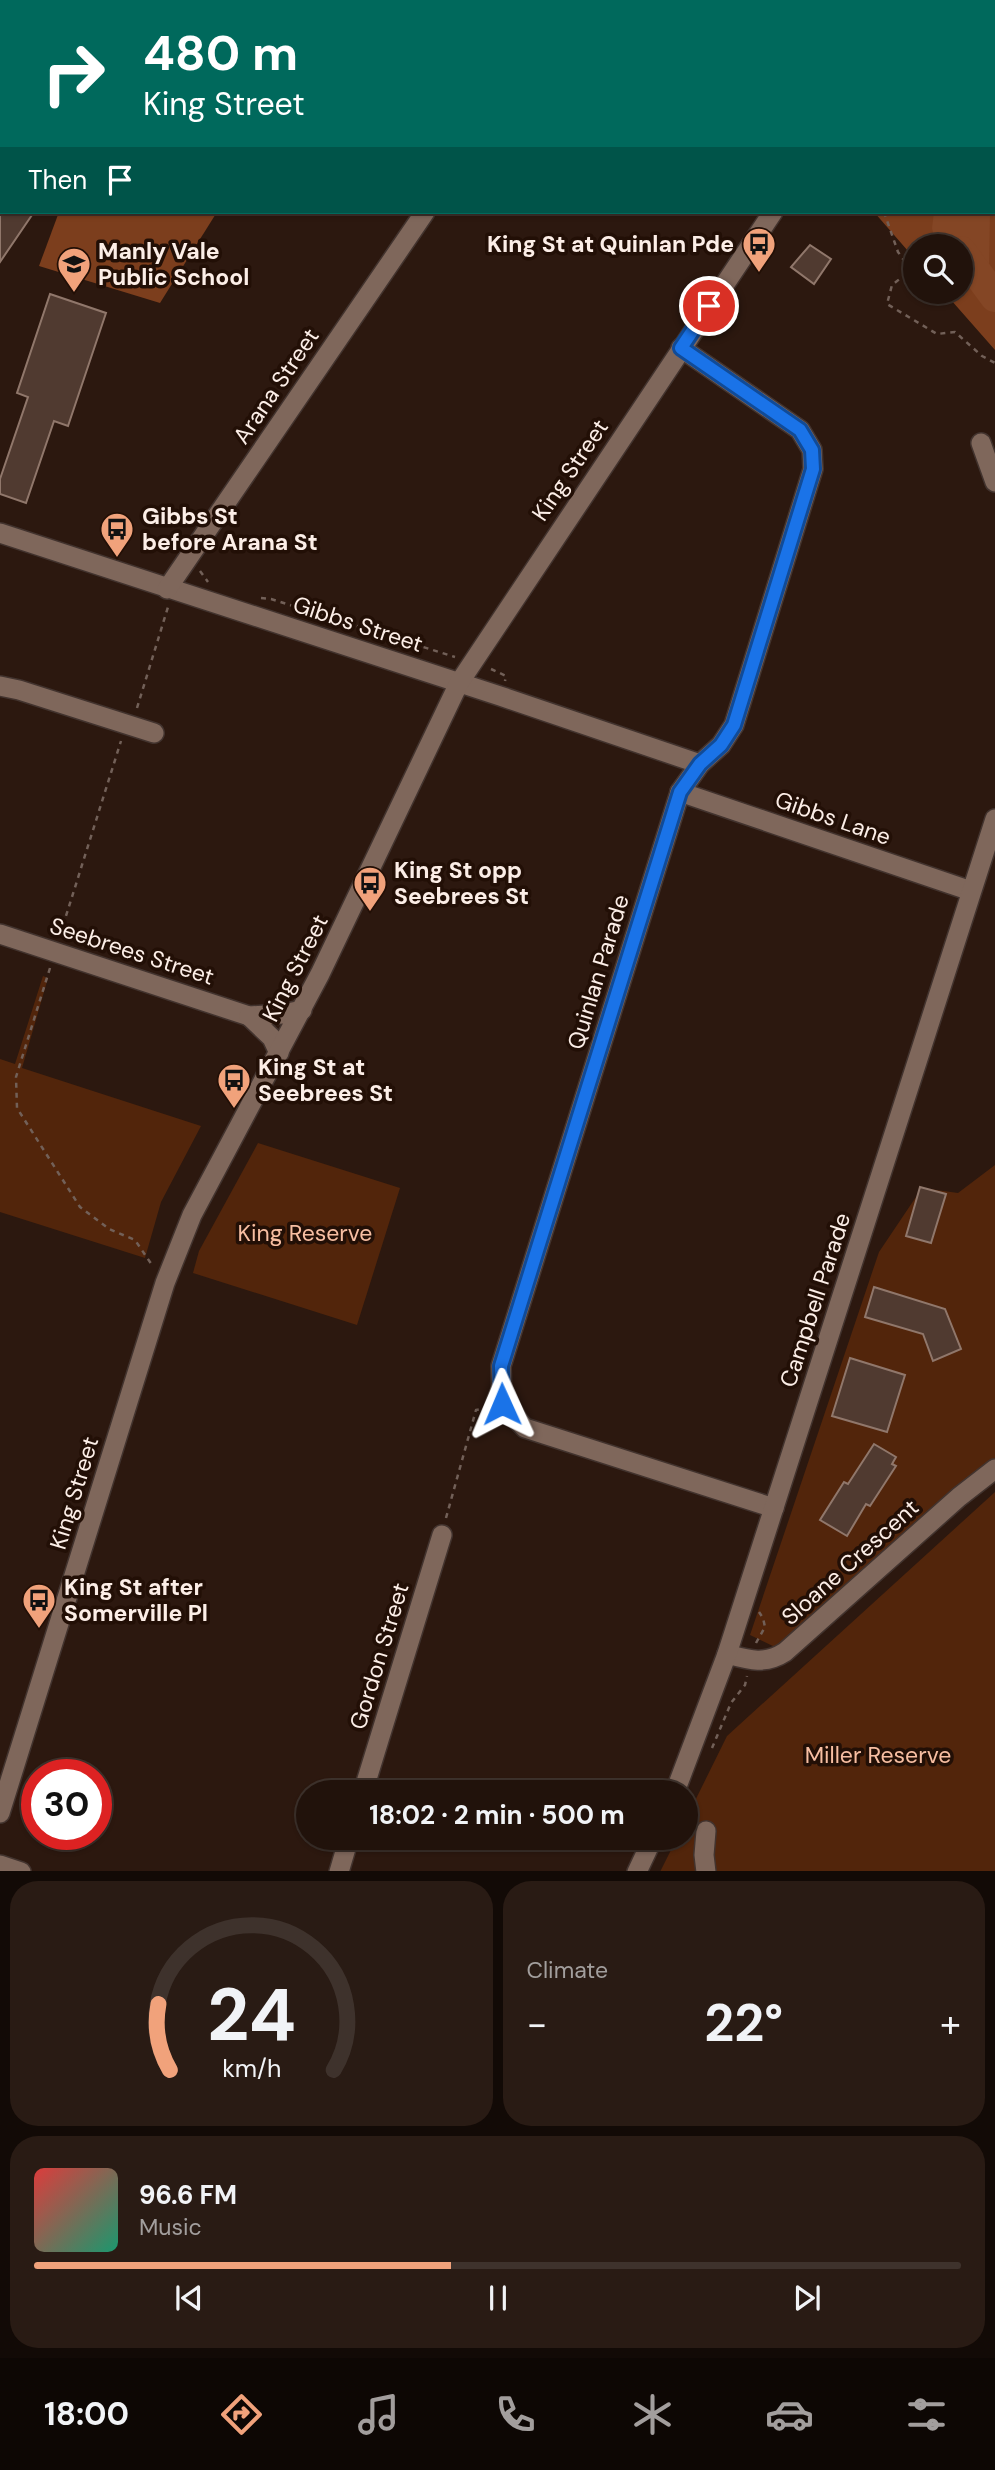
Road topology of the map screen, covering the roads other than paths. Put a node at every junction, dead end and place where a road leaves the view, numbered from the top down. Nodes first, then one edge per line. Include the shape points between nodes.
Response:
1 (424, 214) edge
2 (772, 214) edge
3 (681, 348) junction
4 (981, 443) dead end
5 (995, 482) edge
6 (0, 533) edge
7 (171, 590) junction
8 (459, 683) junction
9 (0, 686) edge
10 (154, 733) dead end
11 (700, 764) junction
12 (680, 792) junction
13 (995, 820) edge
14 (971, 891) junction
15 (0, 934) edge
16 (302, 1010) junction
17 (249, 1016) junction
18 (279, 1053) junction
19 (995, 1469) edge
20 (774, 1508) junction
21 (442, 1535) road end
22 (727, 1654) junction
23 (367, 1780) edge
24 (680, 1780) edge
25 (0, 1813) edge
26 (706, 1831) dead end
27 (345, 1850) edge
28 (647, 1850) edge
29 (0, 1865) edge
30 (21, 1871) edge
31 (339, 1871) edge
32 (637, 1871) edge
33 (706, 1871) edge

1 - 7 street, Arana Street
2 - 3 street, King Street
3 - 8 street, King Street
3 - 11 street, Quinlan Parade via 800,430 814,460 734,725
4 - 5 street
6 - 7 street, Gibbs Street
7 - 8 street, Gibbs Street
8 - 11 street, Gibbs Street
8 - 16 street, King Street
9 - 10 street
11 - 12 street, Quinlan Parade
12 - 14 street, Gibbs Lane
12 - 20 street, Quinlan Parade via 501,1366 502,1404 525,1428
13 - 14 street, Campbell Parade
14 - 20 street, Campbell Parade
15 - 17 street, Seebrees Street
16 - 17 street, Seebrees Street
16 - 18 street, King Street
17 - 18 street, Seebrees Street via 272,1038
18 - 25 street, King Street via 177,1249
19 - 22 street, Sloane Crescent via 785,1652 759,1661
20 - 22 street, Campbell Parade
21 - 23 street, Gordon Street
22 - 24 street, Campbell Parade
26 - 33 street
27 - 31 street
28 - 32 street
29 - 30 street

